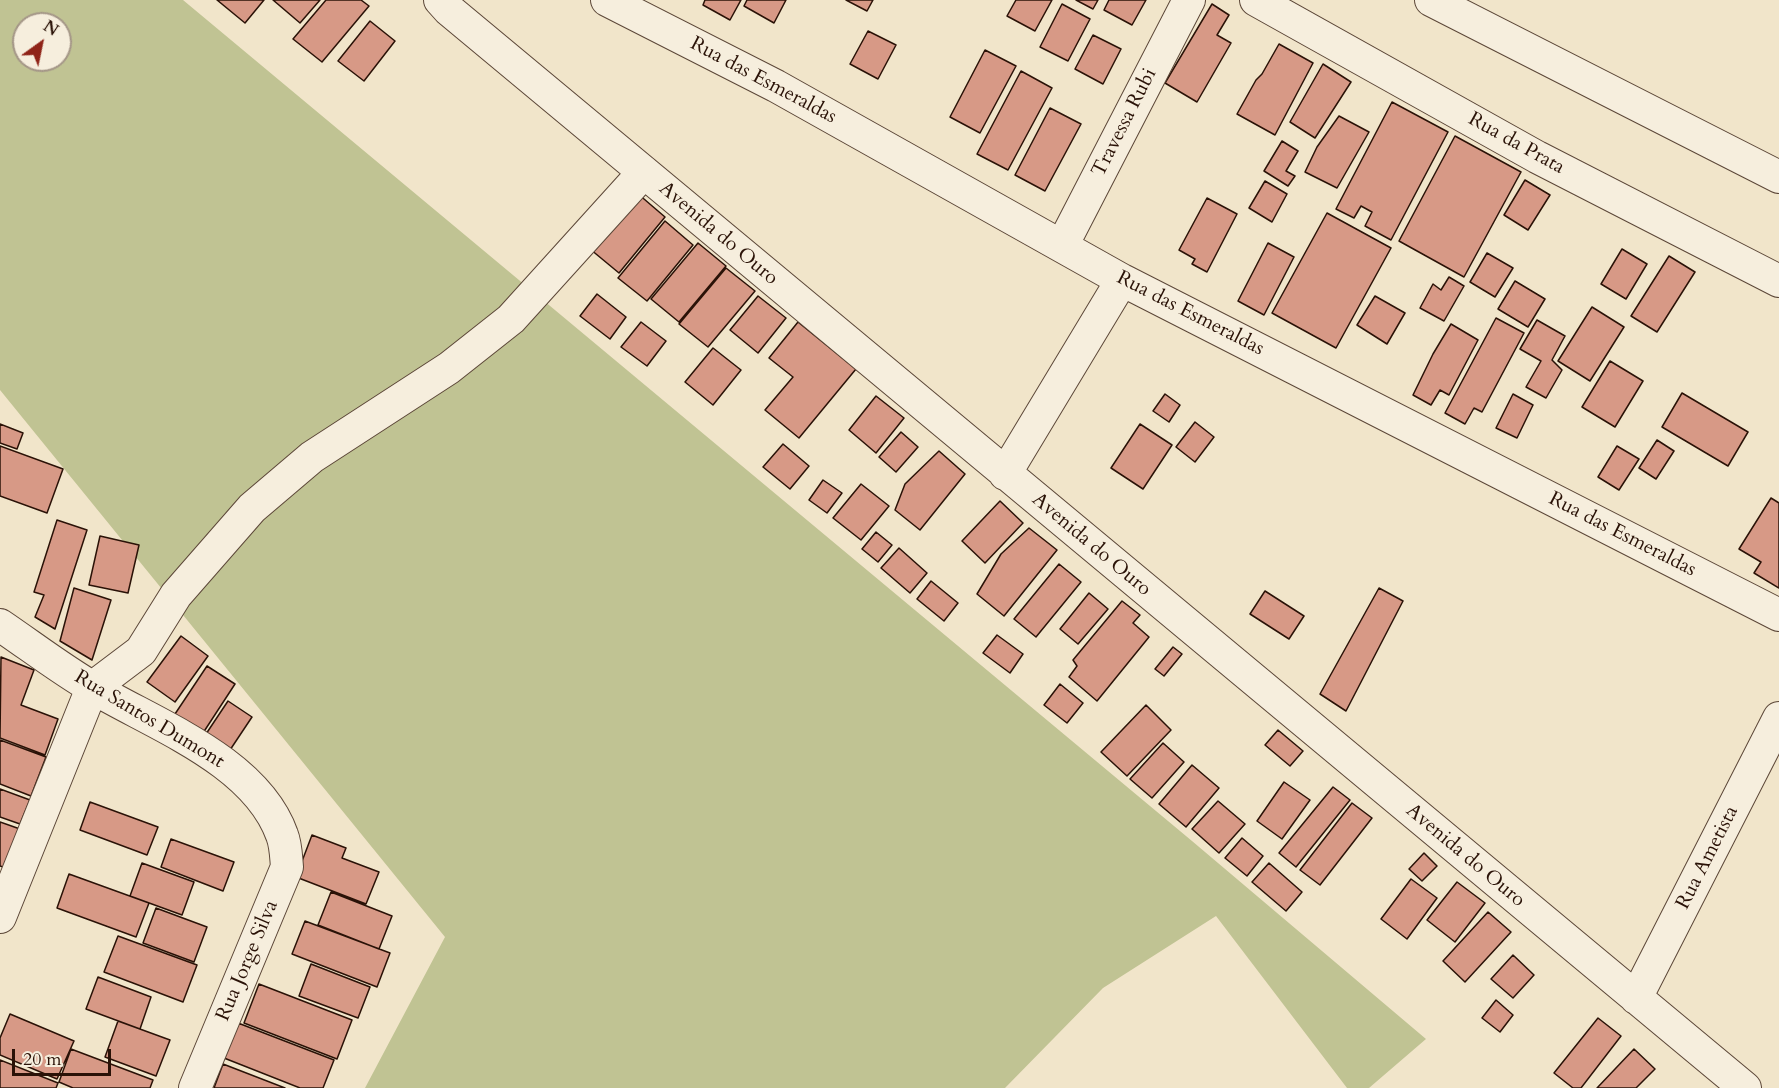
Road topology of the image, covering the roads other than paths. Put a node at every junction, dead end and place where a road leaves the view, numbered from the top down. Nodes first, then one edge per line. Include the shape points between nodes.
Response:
1 (440, 0) edge
2 (607, 0) edge
3 (1189, 0) edge
4 (1256, 0) edge
5 (1431, 0) edge
6 (644, 172) junction
7 (1779, 177) edge
8 (1062, 246) junction
9 (1122, 280) junction
10 (1779, 281) edge
11 (1005, 474) junction
12 (1779, 615) edge
13 (0, 625) edge
14 (92, 688) junction
15 (1779, 718) edge
16 (287, 867) joint
17 (0, 917) edge
18 (1636, 998) junction
19 (195, 1088) edge
20 (1745, 1088) edge

1 - 6 street, Avenida do Ouro
2 - 8 street, Rua das Esmeraldas via 776,86
3 - 8 street, Travessa Rubi
4 - 10 street, Rua da Prata via 1537,157
5 - 7 street
6 - 11 street, Avenida do Ouro
6 - 14 street via 511,320 449,368 312,457 252,508 176,595 141,651
8 - 9 street, Rua das Esmeraldas
9 - 11 street
9 - 12 street, Rua das Esmeraldas
11 - 18 street, Avenida do Ouro
13 - 14 street, Rua Santos Dumont
14 - 16 street, Rua Santos Dumont via 219,758 254,789 283,836
14 - 17 street
15 - 18 street, Rua Ametista
16 - 19 street, Rua Jorge Silva
18 - 20 street, Avenida do Ouro

